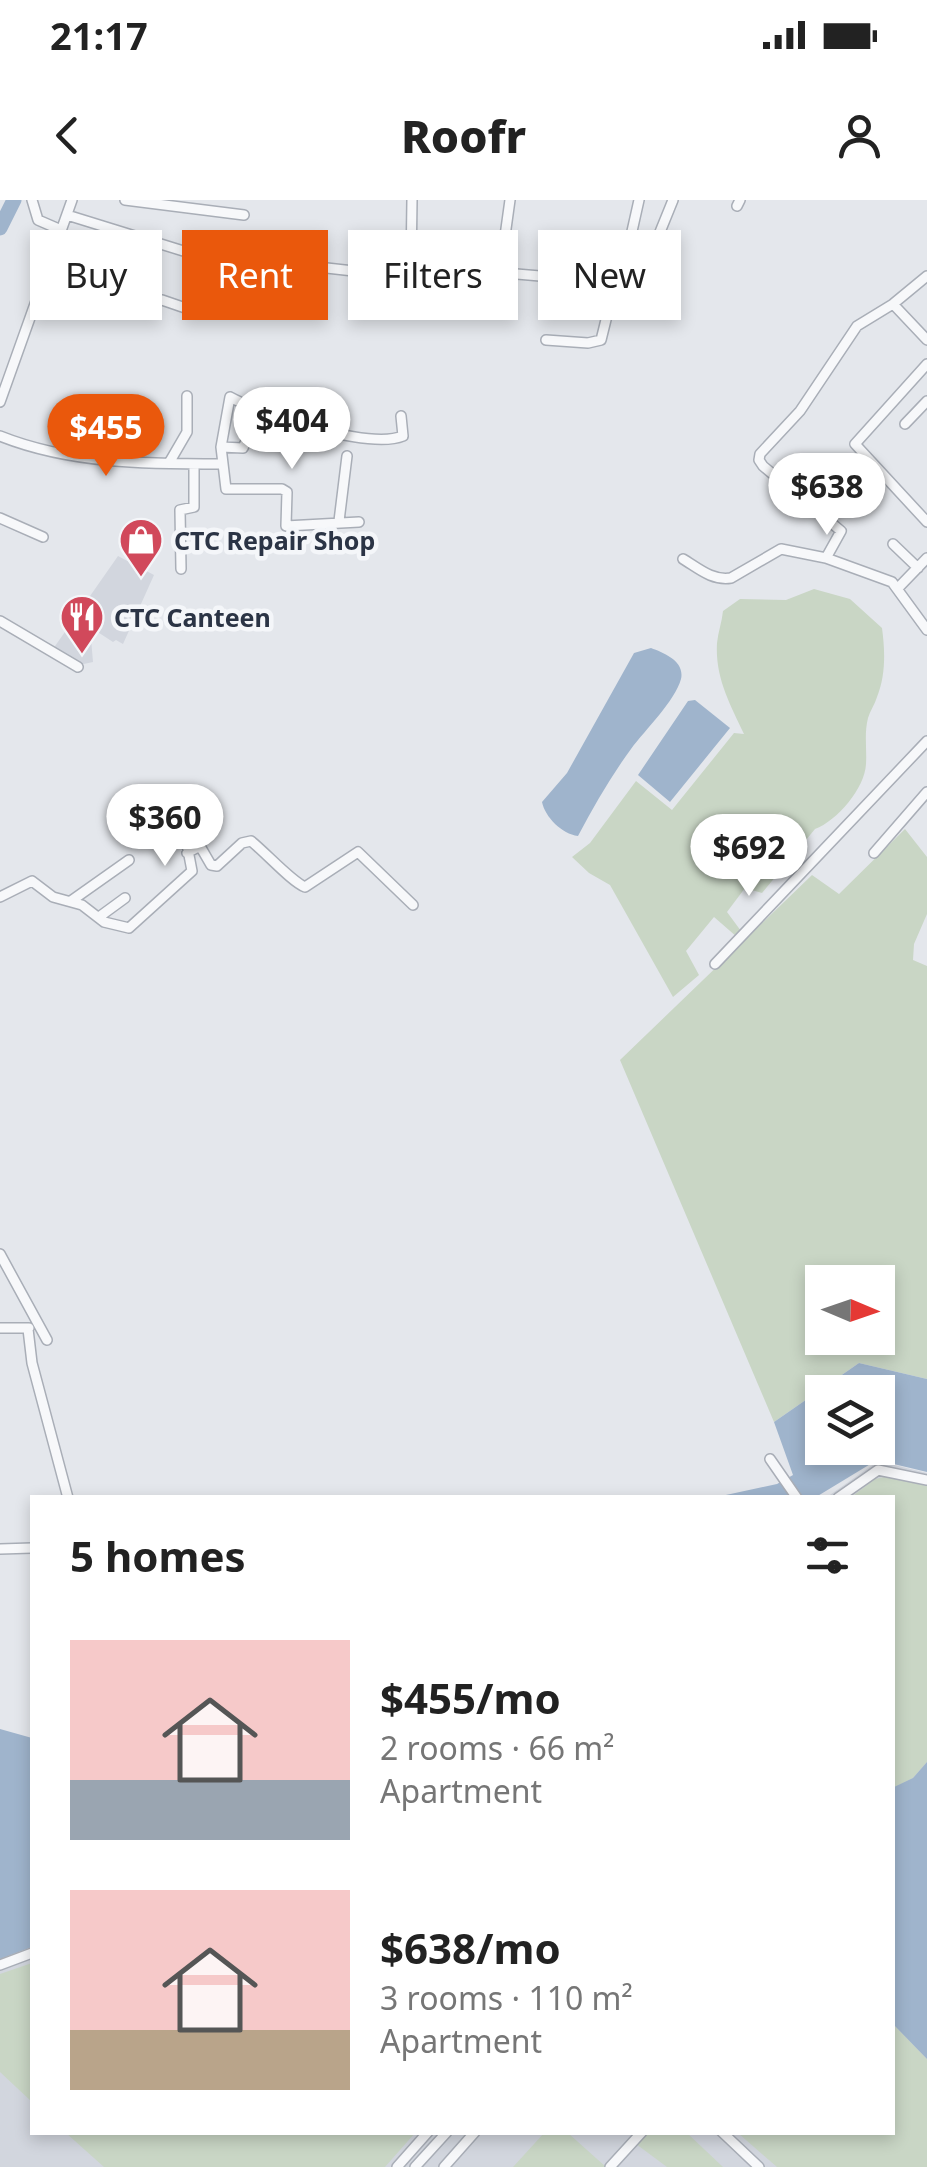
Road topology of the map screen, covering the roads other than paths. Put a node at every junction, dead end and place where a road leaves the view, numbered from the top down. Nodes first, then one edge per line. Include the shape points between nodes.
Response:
1 (32, 200) edge
2 (72, 200) edge
3 (125, 200) edge
4 (412, 200) edge
5 (510, 200) edge
6 (639, 200) edge
7 (673, 200) edge
8 (66, 215) junction
9 (244, 215) dead end
10 (60, 230) joint
11 (411, 230) edge
12 (506, 230) edge
13 (632, 230) edge
14 (661, 230) edge
15 (182, 250) edge
16 (927, 276) edge
17 (893, 304) junction
18 (30, 316) edge
19 (607, 320) edge
20 (546, 340) dead end
21 (927, 340) edge
22 (927, 364) edge
23 (187, 396) dead end
24 (927, 401) edge
25 (0, 402) edge
26 (402, 416) dead end
27 (289, 420) junction
28 (905, 424) dead end
29 (0, 436) edge
30 (221, 447) junction
31 (347, 456) dead end
32 (169, 462) junction
33 (194, 464) junction
34 (222, 464) junction
35 (0, 518) edge
36 (339, 521) junction
37 (359, 522) dead end
38 (927, 522) edge
39 (44, 537) dead end
40 (894, 544) dead end
41 (826, 558) junction
42 (927, 558) edge
43 (683, 559) dead end
44 (918, 568) junction
45 (181, 569) dead end
46 (898, 588) junction
47 (0, 622) edge
48 (927, 630) edge
49 (78, 667) dead end
50 (927, 740) edge
51 (927, 792) edge
52 (162, 813) dead end
53 (186, 853) junction
54 (874, 853) dead end
55 (129, 860) dead end
56 (0, 897) edge
57 (125, 898) dead end
58 (71, 901) junction
59 (413, 905) dead end
60 (99, 917) junction
61 (714, 964) dead end
62 (0, 1254) edge
63 (32, 1327) junction
64 (0, 1328) edge
65 (47, 1340) dead end
66 (770, 1459) dead end
67 (927, 1480) edge
68 (67, 1495) edge
69 (795, 1495) edge
70 (842, 1495) edge
71 (30, 1548) edge
72 (0, 1549) edge
73 (30, 1954) edge
74 (0, 1965) edge
75 (425, 2135) edge
76 (444, 2135) edge
77 (472, 2135) edge
78 (639, 2135) edge
79 (725, 2135) edge
80 (397, 2167) edge
81 (414, 2167) edge
82 (444, 2167) edge
83 (610, 2167) edge
84 (760, 2167) edge

1 - 10 street via 38,220
2 - 8 street
3 - 9 street
4 - 11 street
5 - 12 street
6 - 13 street
7 - 14 street
8 - 10 street
8 - 15 street
16 - 17 street
17 - 21 street
17 - 41 street via 850,333 800,412 758,460 841,530
18 - 25 street
19 - 20 street via 602,340
22 - 38 street via 855,444
23 - 32 street via 188,432
24 - 28 street
26 - 27 street via 398,439 363,439
27 - 30 street via 282,440 248,436 243,448
27 - 30 street via 230,397
29 - 32 street via 37,450
30 - 34 street
31 - 36 street
32 - 33 street
33 - 34 street
33 - 45 street via 194,507 180,510
34 - 36 street via 226,489 287,492 286,526
35 - 39 street
36 - 37 street
40 - 44 street
41 - 43 street via 781,549 723,579
41 - 46 street
42 - 44 street
44 - 46 street
46 - 48 street
47 - 49 street
50 - 61 street
51 - 54 street
52 - 53 street via 184,829
53 - 59 street via 200,846 217,866 251,842 306,887 360,852
53 - 60 street via 191,874 134,925
55 - 58 street
56 - 58 street via 32,882
57 - 60 street
58 - 60 street
62 - 63 street
63 - 64 street
63 - 65 street
63 - 68 street via 29,1353
66 - 69 street
67 - 70 street via 878,1470
71 - 72 street
73 - 74 street
75 - 80 street
76 - 81 street
77 - 82 street
78 - 83 street
79 - 84 street

